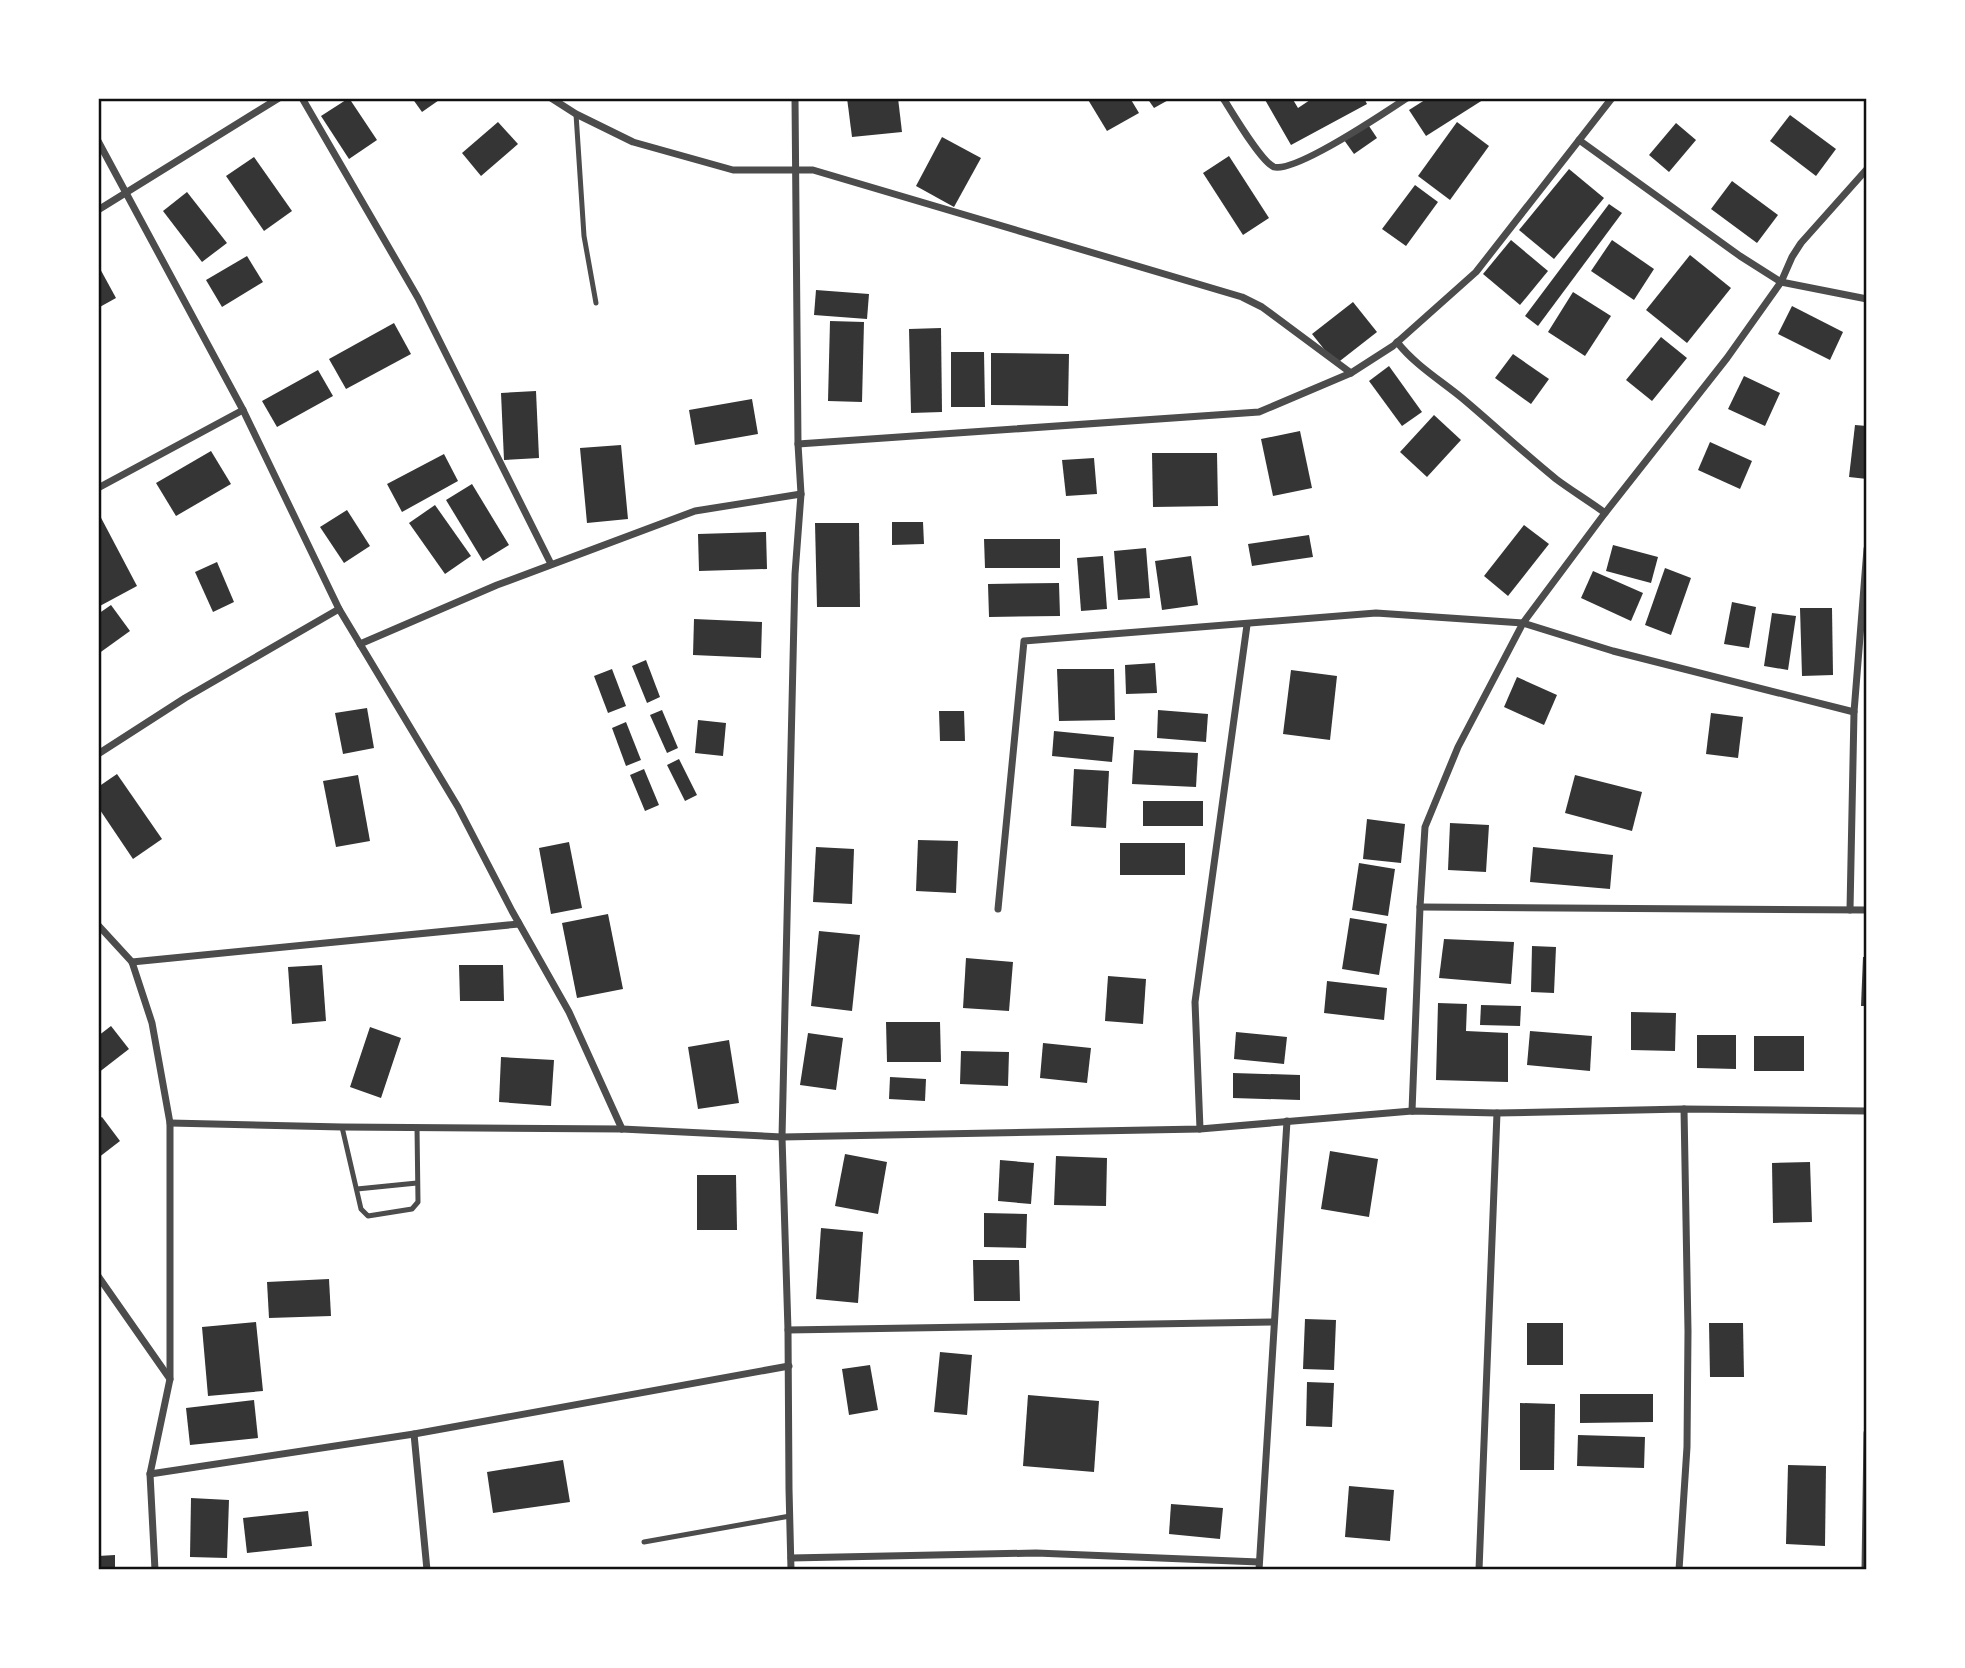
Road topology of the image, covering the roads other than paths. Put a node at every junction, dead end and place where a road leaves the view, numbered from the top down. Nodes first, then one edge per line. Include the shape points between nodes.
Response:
1 (279, 98) edge
2 (302, 98) edge
3 (551, 98) edge
4 (795, 98) edge
5 (1223, 98) edge
6 (1407, 98) edge
7 (1612, 98) edge
8 (576, 114) junction
9 (1579, 140) junction
10 (98, 141) edge
11 (796, 169) junction
12 (1867, 169) edge
13 (127, 193) junction
14 (98, 210) edge
15 (1781, 282) junction
16 (1867, 299) edge
17 (596, 303) dead end
18 (1397, 342) junction
19 (1351, 373) junction
20 (243, 411) junction
21 (798, 444) junction
22 (98, 488) edge
23 (801, 494) junction
24 (1605, 513) junction
25 (1867, 549) edge
26 (551, 564) junction
27 (339, 609) junction
28 (1522, 623) junction
29 (1247, 625) junction
30 (360, 644) junction
31 (1854, 712) junction
32 (98, 754) edge
33 (1420, 907) junction
34 (998, 909) dead end
35 (1850, 910) junction
36 (1867, 910) edge
37 (512, 911) junction
38 (98, 925) edge
39 (132, 962) junction
40 (1684, 1109) junction
41 (1412, 1111) junction
42 (1867, 1111) edge
43 (1497, 1114) junction
44 (1287, 1121) junction
45 (170, 1123) junction
46 (342, 1126) junction
47 (417, 1127) junction
48 (622, 1129) junction
49 (1200, 1129) junction
50 (782, 1137) junction
51 (417, 1183) junction
52 (357, 1189) junction
53 (98, 1276) edge
54 (1275, 1322) junction
55 (788, 1330) junction
56 (789, 1366) junction
57 (170, 1379) junction
58 (1867, 1433) edge
59 (414, 1434) junction
60 (150, 1474) junction
61 (790, 1516) junction
62 (644, 1542) dead end
63 (791, 1558) junction
64 (1259, 1566) edge
65 (155, 1570) edge
66 (427, 1570) edge
67 (791, 1570) edge
68 (1479, 1570) edge
69 (1679, 1570) edge
70 (1866, 1570) edge

1 - 13 street
2 - 26 street via 418,298
3 - 8 street
4 - 11 street
5 - 6 street via 1263,158 1275,167 1292,166
7 - 9 street
8 - 11 street via 633,142 733,170
8 - 17 lane via 584,236
9 - 15 street
9 - 18 street via 1476,272
10 - 13 street
11 - 19 street via 813,170 1242,296
11 - 21 street
12 - 15 street via 1801,243
13 - 14 street
13 - 20 street
15 - 16 street
15 - 24 street
18 - 19 street
18 - 24 street via 1497,430
19 - 21 street via 1259,412
20 - 22 street
20 - 27 street
21 - 23 street
23 - 26 street via 695,511
23 - 50 street via 794,574
24 - 28 street
25 - 31 street
26 - 30 street
27 - 30 street
27 - 32 street
28 - 29 street via 1376,613
28 - 31 street
28 - 33 street via 1458,747 1425,827
29 - 34 street via 1024,641
29 - 49 street via 1195,1002
30 - 37 street via 458,807
31 - 35 street
33 - 35 street
33 - 41 street
35 - 36 street
37 - 39 street via 519,924
37 - 48 street via 569,1012
38 - 39 street
39 - 45 street via 152,1023
40 - 42 street
40 - 43 street
40 - 69 street via 1687,1434
41 - 43 street
41 - 44 street
43 - 68 street
44 - 49 street
44 - 54 street
45 - 46 street
45 - 57 street
46 - 47 street
46 - 52 lane
47 - 48 street
47 - 51 lane
48 - 50 street
49 - 50 street
50 - 55 street
51 - 52 lane
51 - 52 lane via 418,1202 412,1209 368,1216 361,1209
53 - 57 street
54 - 55 street
54 - 64 street
55 - 56 street
56 - 59 street
56 - 61 street
57 - 60 street
58 - 70 street
59 - 60 street
59 - 66 street
60 - 65 street
61 - 62 lane
61 - 63 street
63 - 64 street via 1036,1553
63 - 67 street

